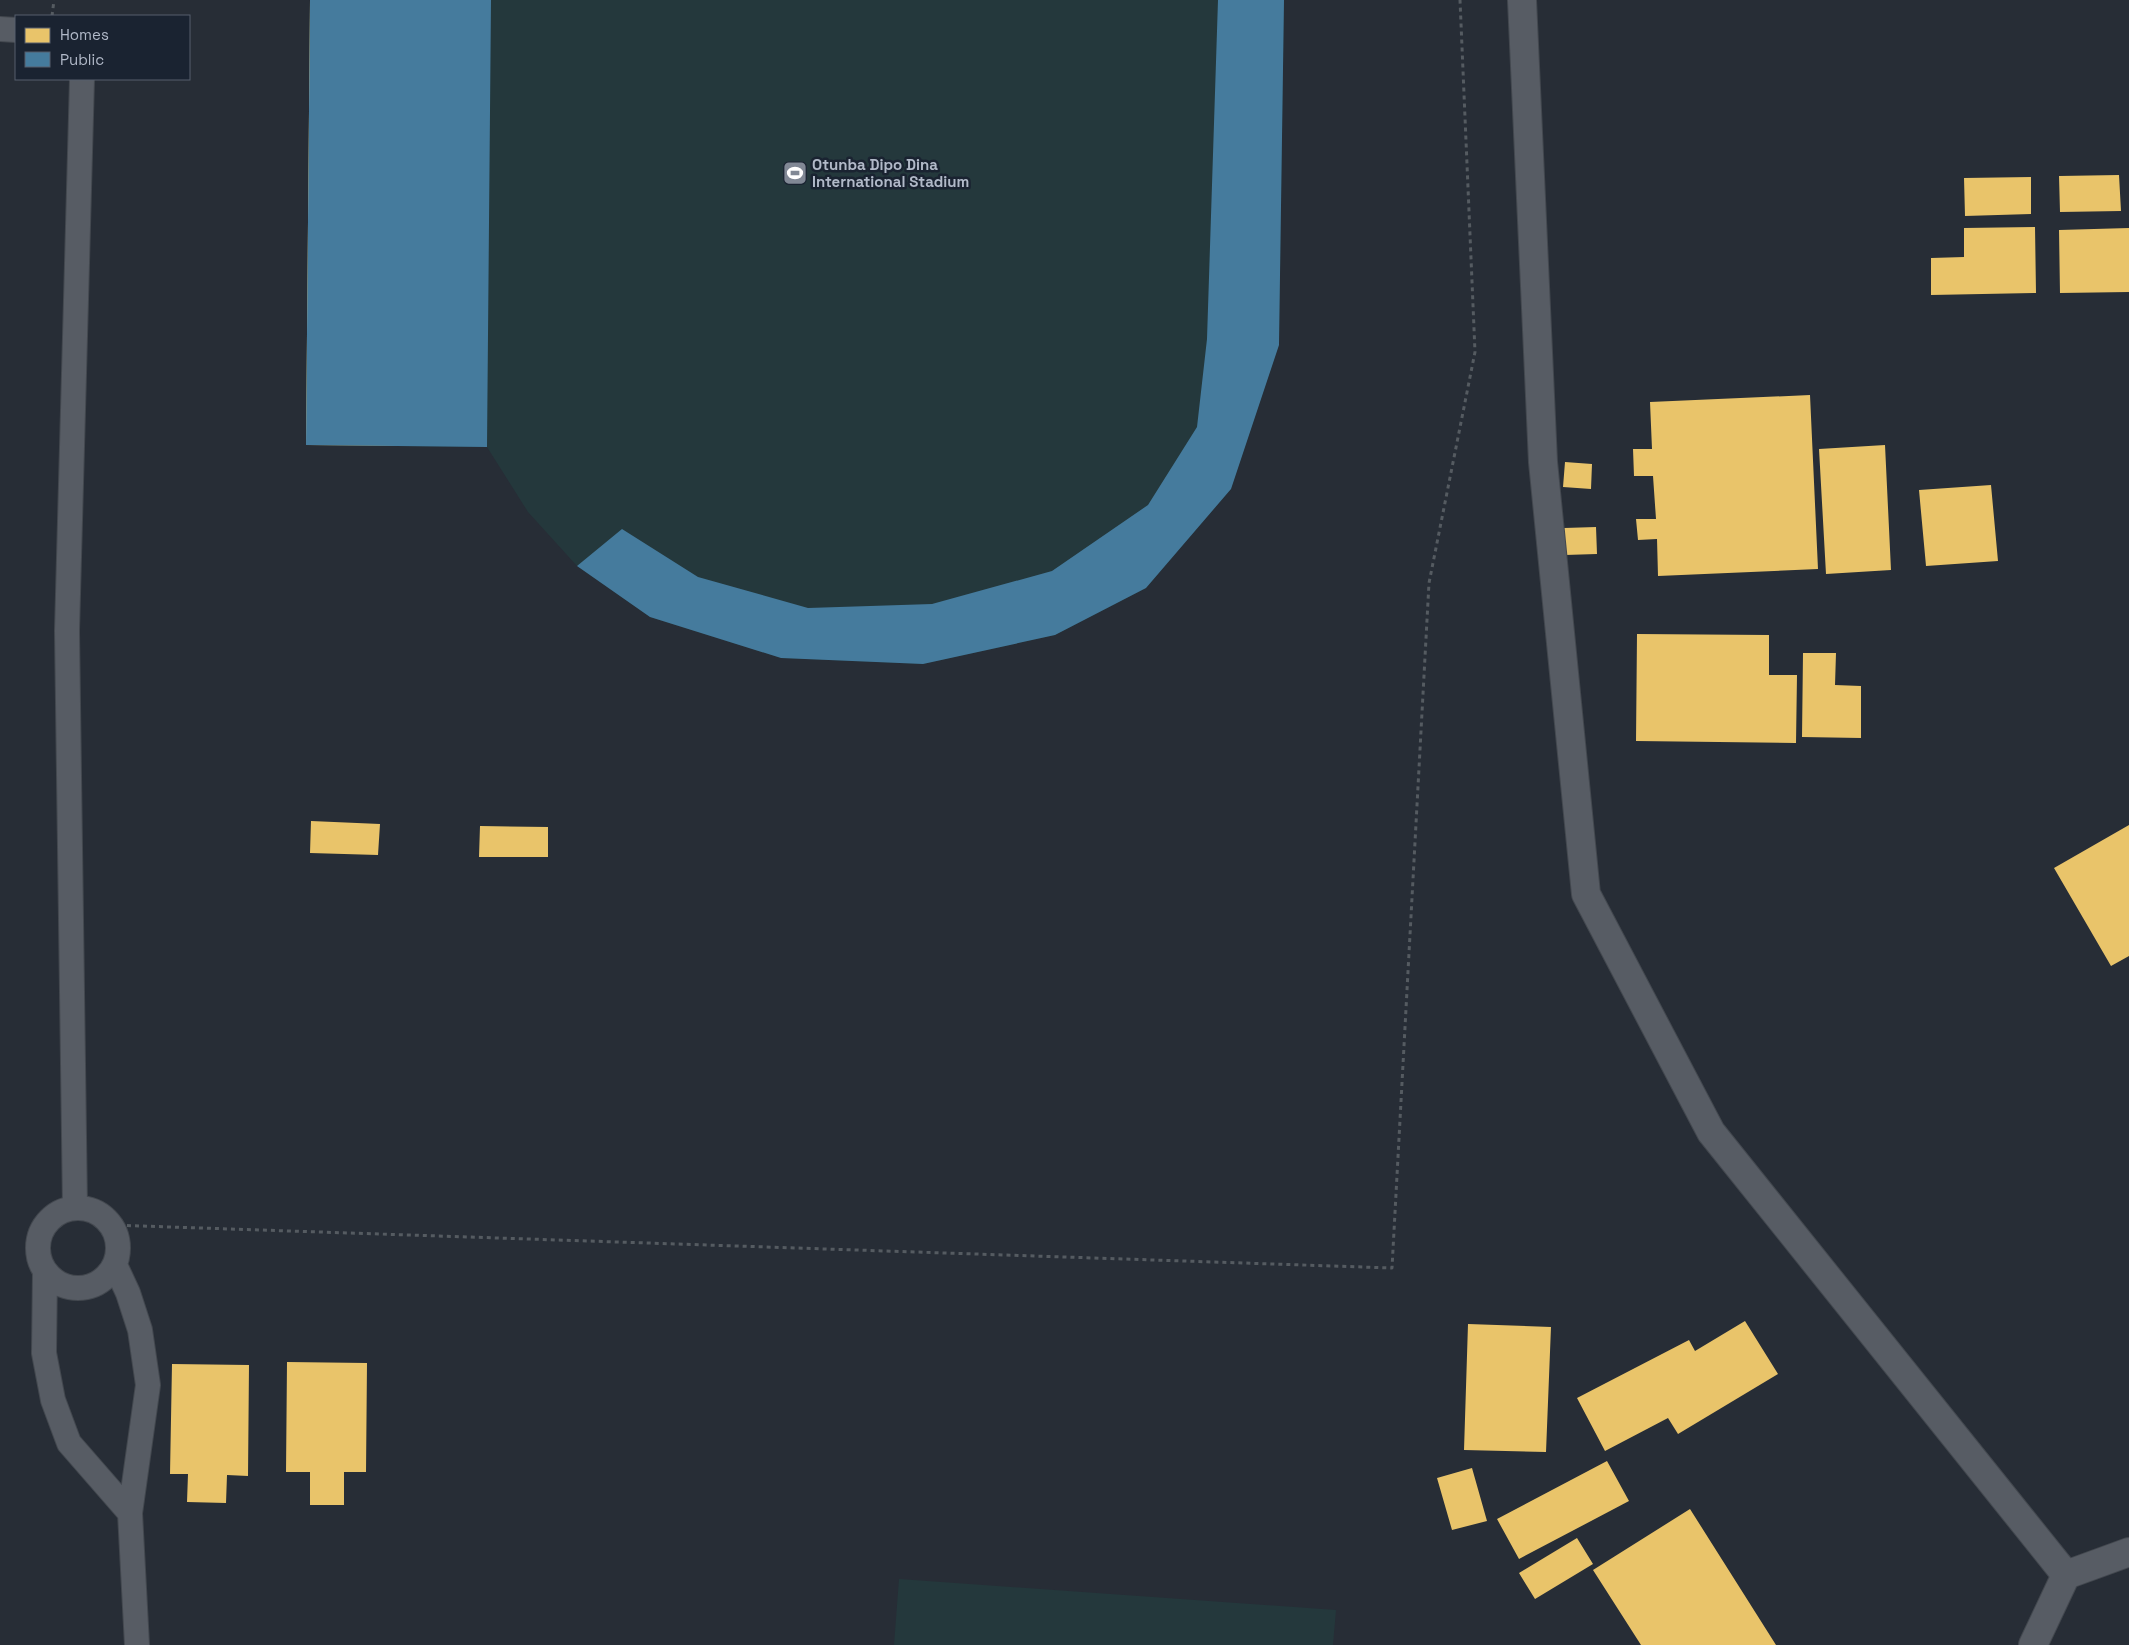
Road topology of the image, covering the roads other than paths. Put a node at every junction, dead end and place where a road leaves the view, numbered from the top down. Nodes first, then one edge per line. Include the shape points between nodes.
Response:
1 (1522, 0) edge
2 (0, 29) edge
3 (15, 30) edge
4 (82, 80) edge
5 (75, 1208) junction
6 (115, 1265) junction
7 (45, 1271) junction
8 (130, 1513) junction
9 (2129, 1552) edge
10 (2066, 1575) junction
11 (137, 1645) edge
12 (2034, 1645) edge

1 - 10 street via 1543,462 1586,894 1711,1132
2 - 3 lane
4 - 5 lane via 67,631
5 - 6 lane via 89,1209 112,1225 118,1238 119,1252
5 - 7 lane via 50,1219 42,1231 38,1244 39,1259
6 - 7 lane via 96,1285 82,1288 68,1287
6 - 8 lane via 140,1330 148,1385
7 - 8 lane via 44,1353 53,1400 69,1443
8 - 11 lane
9 - 10 street
10 - 12 street

